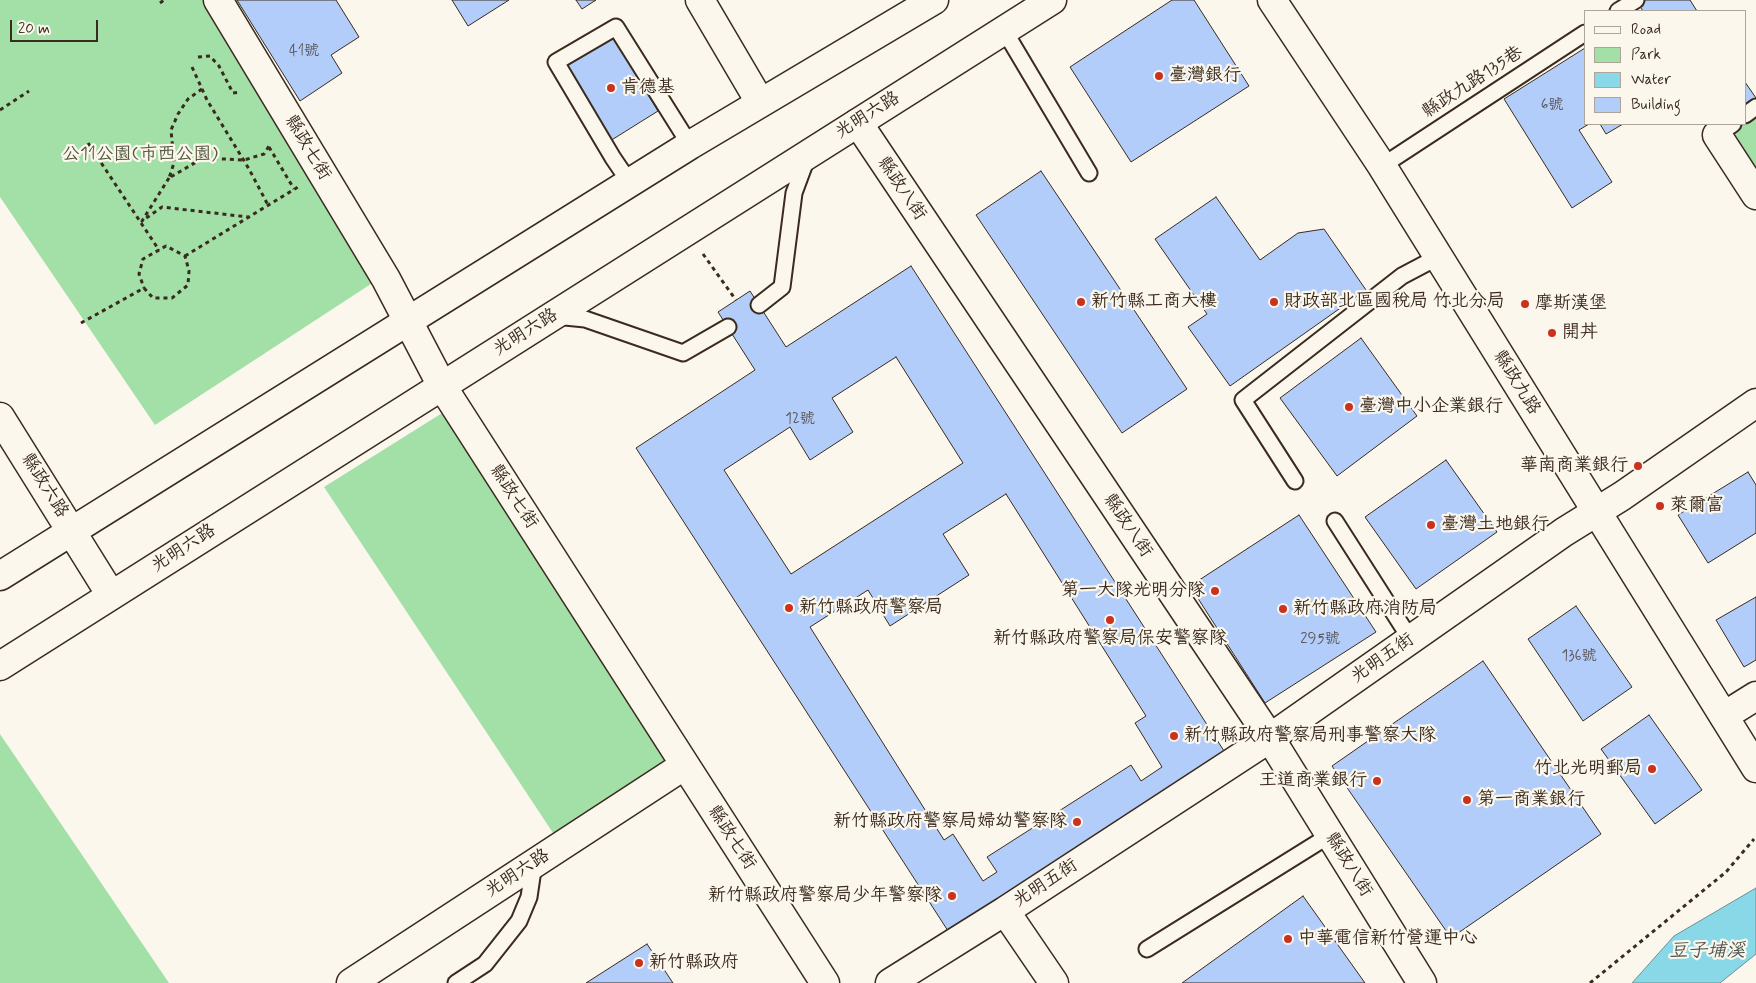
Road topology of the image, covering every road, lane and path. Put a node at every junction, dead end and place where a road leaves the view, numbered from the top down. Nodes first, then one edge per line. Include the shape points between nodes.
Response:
1 (218, 0) edge
2 (700, 0) edge
3 (934, 0) edge
4 (1052, 0) edge
5 (1272, 0) edge
6 (1636, 4) edge
7 (1621, 10) edge
8 (1004, 30) junction
9 (1584, 34) edge
10 (192, 67) dead end
11 (202, 89) junction
12 (29, 90) dead end
13 (760, 102) junction
14 (0, 110) edge
15 (858, 123) junction
16 (1720, 127) edge
17 (88, 143) dead end
18 (690, 146) junction
19 (269, 147) dead end
20 (808, 154) junction
21 (244, 160) junction
22 (1382, 166) junction
23 (322, 173) junction
24 (1089, 173) dead end
25 (169, 178) junction
26 (630, 183) junction
27 (294, 190) junction
28 (1756, 195) edge
29 (268, 206) junction
30 (248, 217) junction
31 (142, 222) junction
32 (159, 250) junction
33 (703, 254) dead end
34 (185, 256) junction
35 (1438, 257) junction
36 (144, 288) junction
37 (736, 300) dead end
38 (759, 305) dead end
39 (554, 316) junction
40 (407, 320) junction
41 (81, 323) dead end
42 (728, 327) dead end
43 (442, 386) junction
44 (1756, 403) edge
45 (0, 417) edge
46 (1296, 481) dead end
47 (1596, 512) junction
48 (1335, 521) dead end
49 (71, 530) junction
50 (0, 576) edge
51 (111, 595) junction
52 (1411, 640) junction
53 (0, 666) edge
54 (1756, 696) edge
55 (1724, 716) junction
56 (1270, 738) junction
57 (685, 765) junction
58 (1756, 768) edge
59 (1330, 835) junction
60 (1754, 839) dead end
61 (534, 864) junction
62 (1006, 911) junction
63 (1147, 949) dead end
64 (351, 983) edge
65 (456, 983) edge
66 (825, 983) edge
67 (890, 983) edge
68 (1054, 983) edge
69 (1422, 983) edge
70 (1590, 983) edge

1 - 23 street, 縣政七街
2 - 13 street
3 - 13 street
4 - 8 street, 光明六路
5 - 22 street, 縣政九路
6 - 7 lane
8 - 15 street, 光明六路
8 - 24 lane
9 - 22 lane, 縣政九路135巷
10 - 11 path
11 - 21 path
11 - 25 path via 188,99 171,130 174,163
12 - 14 path
13 - 18 street
15 - 20 street, 光明六路
15 - 56 street, 縣政八街
16 - 28 street
17 - 31 path
18 - 26 street
18 - 26 lane via 616,27 556,62
19 - 27 path
20 - 38 lane via 794,192 782,287
20 - 39 street, 光明六路
21 - 25 path via 203,158
21 - 29 path
22 - 35 street, 縣政九路
23 - 27 path
23 - 40 street, 縣政七街
25 - 31 path
26 - 40 street
27 - 29 path
29 - 30 path
30 - 31 path via 162,207
30 - 34 path
31 - 32 path
32 - 34 path via 166,246
32 - 36 path via 143,258 139,274
33 - 37 path
34 - 36 path via 188,285 172,298 154,298
35 - 46 lane via 1402,276 1243,400
35 - 47 street, 縣政九路
36 - 41 path
39 - 42 lane via 585,319 683,353
39 - 43 street, 光明六路
40 - 43 street, 縣政七街
40 - 49 street
43 - 51 street, 光明六路
43 - 57 street, 縣政七街
44 - 47 street, 光明五街
45 - 49 street, 縣政六路
47 - 52 street, 光明五街
47 - 55 street, 縣政九路
48 - 52 lane
49 - 50 street
49 - 51 street, 縣政六路
51 - 53 street, 光明六路
52 - 56 street, 光明五街
54 - 55 street
55 - 58 street, 縣政九路
56 - 59 street, 縣政八街
56 - 62 street, 光明五街
57 - 61 street, 光明六路
57 - 66 street, 縣政七街
59 - 63 lane
59 - 69 street, 縣政八街
60 - 70 path via 1726,872
61 - 64 street, 光明六路
61 - 65 lane via 530,897 519,921 485,964
62 - 67 street, 光明五街
62 - 68 street, 光明五街

